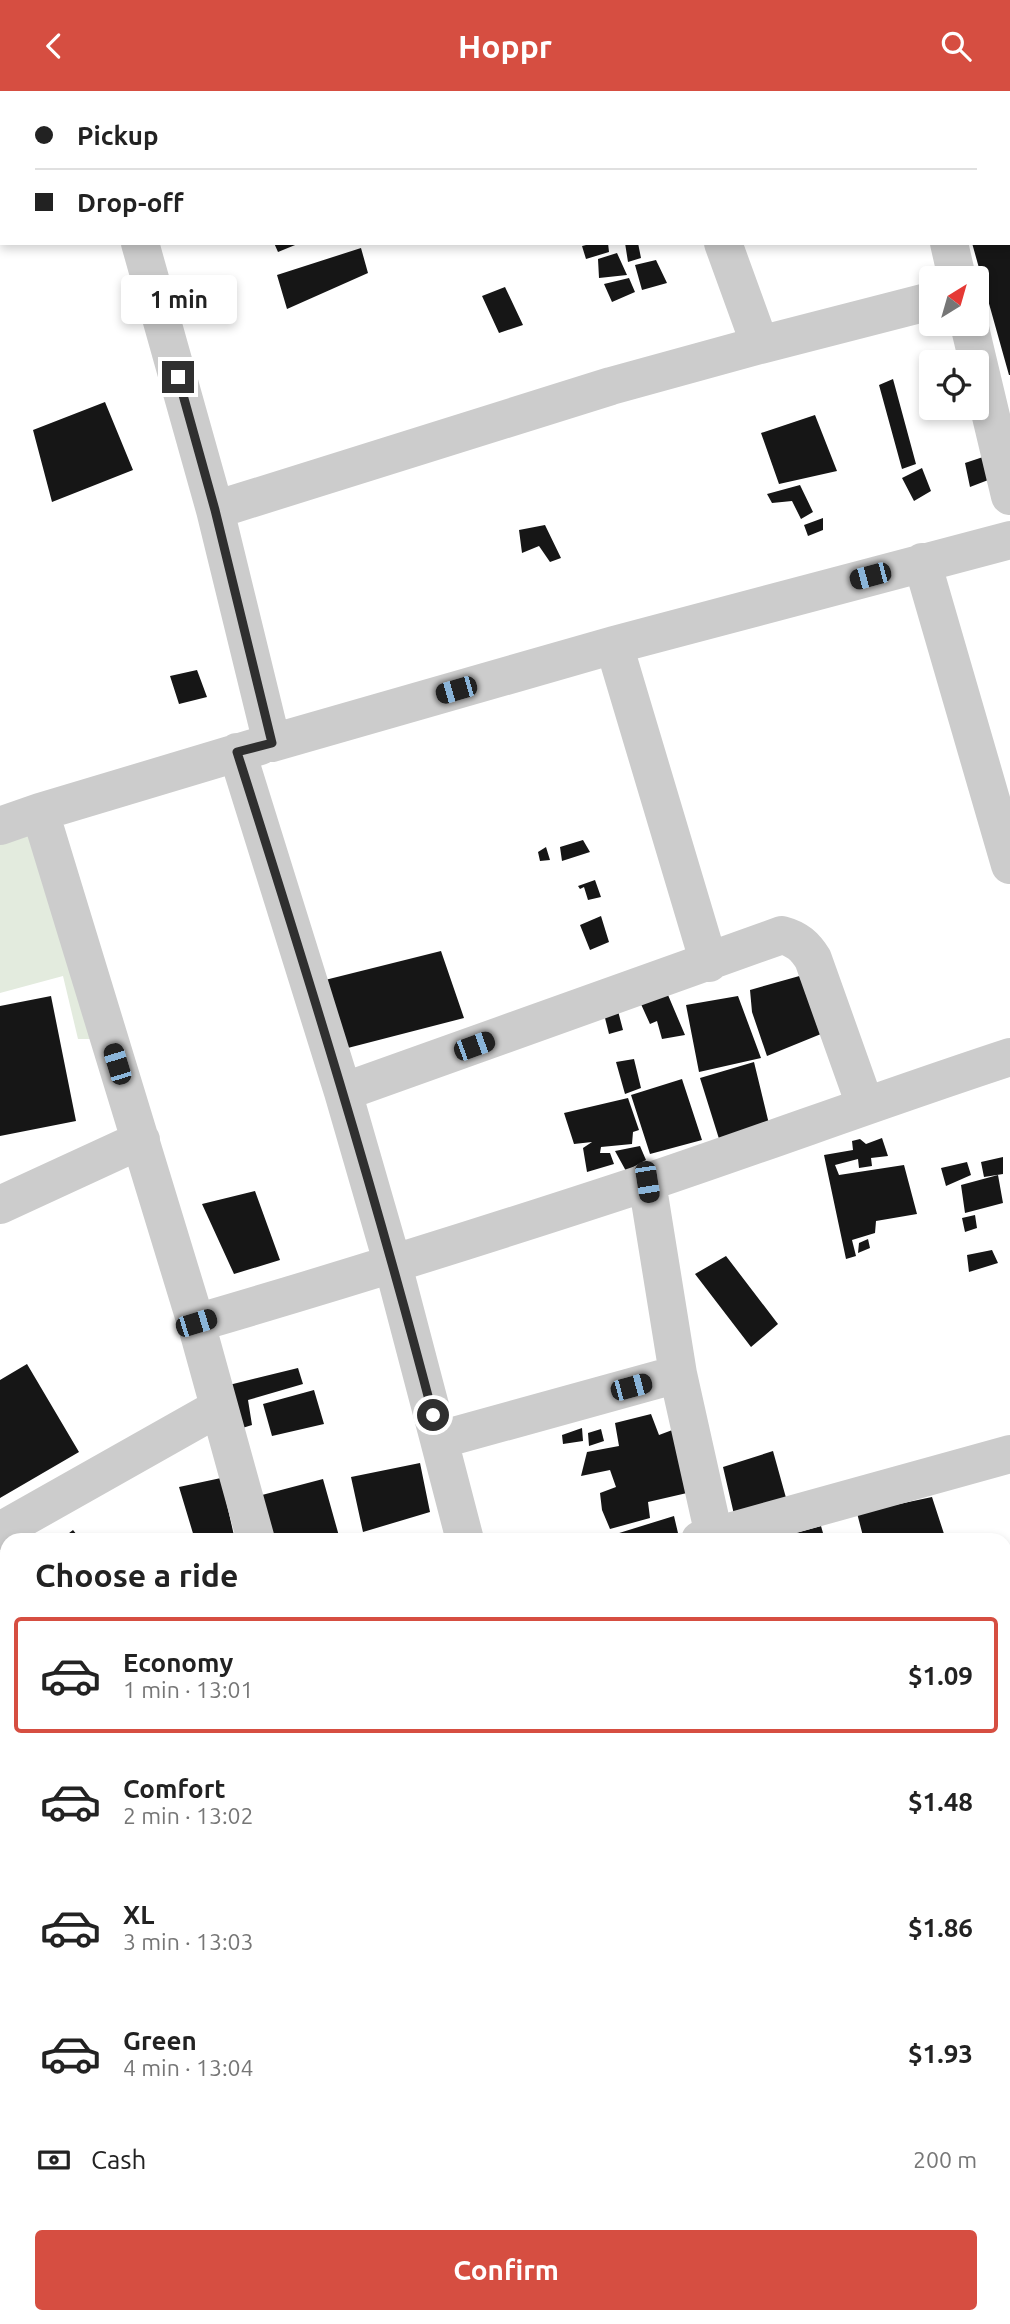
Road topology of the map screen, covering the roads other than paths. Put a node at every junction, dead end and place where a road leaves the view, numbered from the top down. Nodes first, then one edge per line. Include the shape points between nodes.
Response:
1 (141, 245) edge
2 (724, 245) edge
3 (949, 245) edge
4 (954, 266) edge
5 (919, 304) edge
6 (972, 336) edge
7 (760, 345) junction
8 (1010, 496) edge
9 (215, 510) junction
10 (1010, 540) edge
11 (922, 562) junction
12 (614, 645) junction
13 (255, 748) junction
14 (40, 812) junction
15 (0, 826) edge
16 (1010, 865) edge
17 (709, 963) junction
18 (1010, 1057) edge
19 (343, 1092) junction
20 (865, 1105) junction
21 (141, 1140) junction
22 (647, 1182) junction
23 (0, 1205) edge
24 (393, 1265) junction
25 (196, 1323) junction
26 (678, 1374) junction
27 (218, 1408) junction
28 (439, 1440) junction
29 (1010, 1454) edge
30 (0, 1531) edge
31 (254, 1533) edge
32 (463, 1533) edge
33 (709, 1533) edge
34 (731, 1533) edge

1 - 9 street
2 - 7 street
3 - 4 street
5 - 7 street
6 - 8 street
7 - 9 street via 611,386
9 - 13 street
10 - 11 street
11 - 12 street
11 - 16 street
12 - 13 street
12 - 17 street
13 - 14 street
13 - 19 street
14 - 15 street
14 - 21 street
17 - 19 street
17 - 20 street via 782,935 806,947
18 - 20 street
19 - 24 street
20 - 22 street
21 - 23 street
21 - 25 street
22 - 24 street
22 - 26 street
24 - 25 street
24 - 28 street
25 - 27 street
26 - 28 street
26 - 33 street
27 - 30 street
27 - 31 street
28 - 32 street
29 - 34 street

